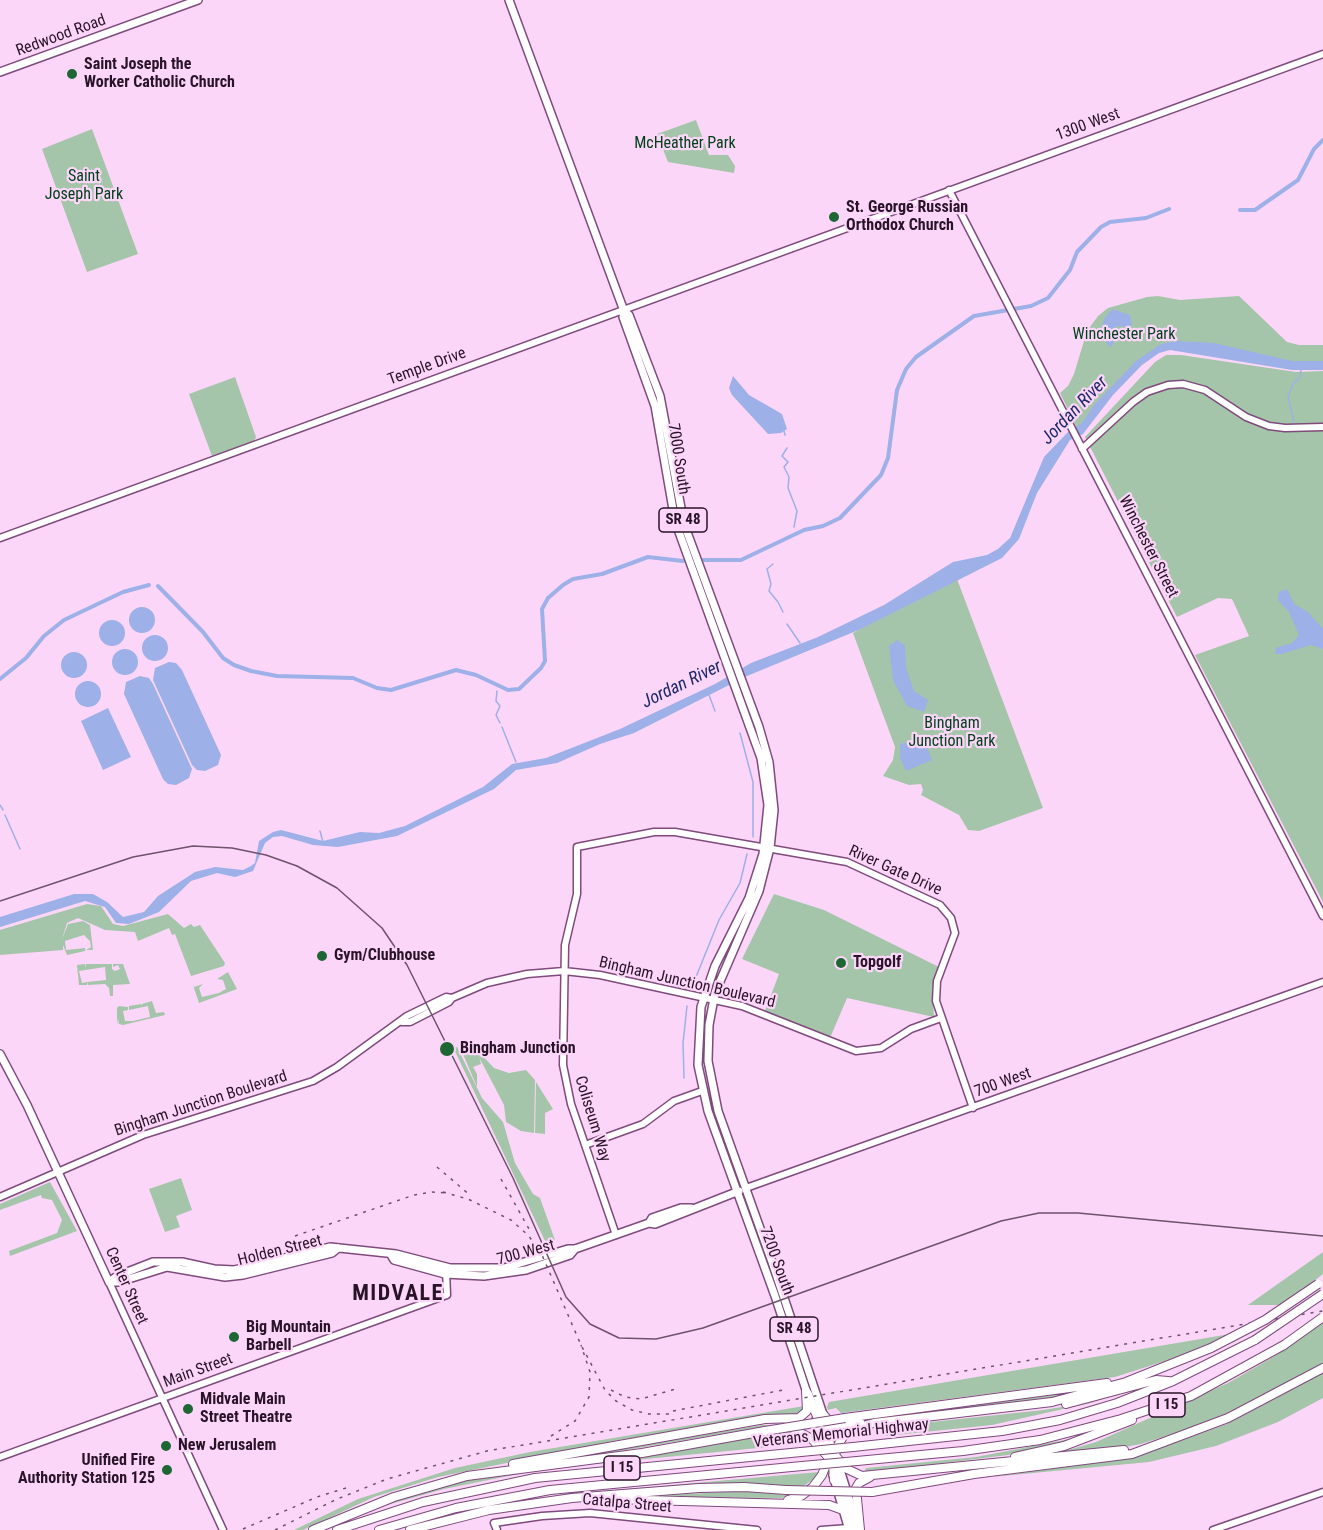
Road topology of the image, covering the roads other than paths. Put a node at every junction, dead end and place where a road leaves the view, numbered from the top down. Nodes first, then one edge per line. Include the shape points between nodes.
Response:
1 (198, 0) edge
2 (509, 0) edge
3 (1323, 54) edge
4 (0, 72) edge
5 (949, 190) junction
6 (863, 222) joint
7 (624, 310) junction
8 (1323, 427) edge
9 (1082, 449) junction
10 (0, 538) edge
11 (577, 847) joint
12 (767, 848) junction
13 (1323, 915) edge
14 (564, 971) junction
15 (1323, 982) edge
16 (704, 999) junction
17 (713, 1000) junction
18 (941, 1018) junction
19 (0, 1054) edge
20 (702, 1091) junction
21 (973, 1108) junction
22 (585, 1145) junction
23 (59, 1172) junction
24 (746, 1188) junction
25 (737, 1192) junction
26 (0, 1197) edge
27 (616, 1235) junction
28 (445, 1271) junction
29 (109, 1282) junction
30 (1320, 1282) edge
31 (1323, 1294) edge
32 (1323, 1317) edge
33 (1323, 1368) edge
34 (1146, 1374) junction
35 (1173, 1381) junction
36 (807, 1391) junction
37 (1191, 1396) junction
38 (163, 1398) junction
39 (1006, 1409) junction
40 (823, 1414) junction
41 (754, 1422) junction
42 (874, 1423) junction
43 (828, 1431) joint
44 (1166, 1442) junction
45 (0, 1457) edge
46 (831, 1457) junction
47 (949, 1468) junction
48 (870, 1477) junction
49 (834, 1480) joint
50 (422, 1488) junction
51 (1323, 1492) edge
52 (550, 1500) junction
53 (772, 1503) junction
54 (843, 1510) junction
55 (496, 1527) edge
56 (726, 1528) edge
57 (224, 1530) edge
58 (313, 1530) edge
59 (337, 1530) edge
60 (379, 1530) edge
61 (410, 1530) edge
62 (757, 1530) edge
63 (821, 1530) edge
64 (855, 1530) edge
65 (1214, 1530) edge

1 - 4 main road, Redwood Road
2 - 7 main road, 7000 South / SR 48
3 - 5 street, 1300 West
5 - 6 street, 1300 West
5 - 9 street, Winchester Street
6 - 7 street, Temple Drive
7 - 10 street, Temple Drive
7 - 12 main road, 7000 South / SR 48 via 630,316 660,396 684,524 737,676 765,743 774,810
8 - 9 street via 1269,426 1246,417 1205,390 1168,385 1133,402
9 - 13 street, Winchester Street
11 - 12 street, River Gate Drive via 665,831
11 - 14 street, Coliseum Way via 577,894 566,935
12 - 16 main road, SR 48
12 - 17 main road, SR 48 via 759,891 723,968
12 - 18 street, River Gate Drive via 849,863 944,909 955,933 936,985
14 - 16 street, Bingham Junction Boulevard via 600,975
14 - 22 street, Coliseum Way via 564,1074
14 - 23 street, Bingham Junction Boulevard via 510,976 452,998 378,1036 337,1067 309,1082 136,1138
15 - 21 street, 700 West
16 - 17 street, Bingham Junction Boulevard
16 - 20 main road, 7200 South / SR 48 via 698,1043
17 - 18 street, Bingham Junction Boulevard via 777,1018 840,1046 861,1051 881,1048 909,1030
17 - 24 main road, 7200 South / SR 48 via 707,1044 710,1080
18 - 21 street, River Gate Drive
19 - 23 main road, Center Street
20 - 22 street via 677,1100 643,1124
20 - 25 main road, 7200 South / SR 48
21 - 24 street, 700 West
22 - 27 street, Coliseum Way
23 - 26 street, Bingham Junction Boulevard
23 - 29 main road, Center Street
24 - 25 main road, 700 West
24 - 40 main road, 7200 South / SR 48
25 - 27 main road, 700 West via 652,1218 649,1223
25 - 36 main road, 7200 South / SR 48
27 - 28 main road, 700 West via 514,1273 484,1276
28 - 29 main road, Holden Street via 357,1247 330,1247 234,1270 153,1262
28 - 38 street, Main Street via 447,1295
29 - 38 street, Center Street
30 - 34 highway, bridge via 1254,1326
31 - 35 highway, Veterans Memorial Highway / I 15, bridge via 1255,1340
32 - 37 highway, Veterans Memorial Highway / I 15, bridge via 1284,1345
33 - 44 highway via 1228,1418
34 - 39 highway via 1064,1399
34 - 50 highway, bridge via 1109,1383 844,1418 623,1456 496,1471
35 - 39 highway via 1156,1380 1061,1405
35 - 59 highway, Veterans Memorial Highway / I 15, bridge via 1060,1420 1002,1431 535,1478 434,1499
36 - 41 highway via 807,1409 801,1417
36 - 46 highway
37 - 47 highway via 1065,1446
37 - 60 highway, Veterans Memorial Highway / I 15, bridge via 1151,1411 1040,1440 963,1451 550,1490 456,1508
38 - 45 street, Main Street
38 - 57 street, Center Street
39 - 42 highway
40 - 42 highway via 833,1426
40 - 43 main road, 7200 South / SR 48
41 - 46 highway via 794,1428
41 - 50 highway via 516,1464
42 - 46 highway via 847,1433
43 - 46 highway
44 - 47 highway via 1120,1451
44 - 52 highway, bridge via 1110,1458 974,1474 872,1492 699,1488
46 - 48 highway via 854,1473
46 - 49 highway
46 - 53 highway via 809,1491 792,1500
46 - 64 highway
47 - 48 highway
48 - 64 highway via 856,1488
49 - 54 main road
50 - 58 highway
51 - 65 street
52 - 53 highway
52 - 61 highway via 469,1514
53 - 54 highway via 829,1505
54 - 64 main road
55 - 56 street, Catalpa Street via 542,1516 590,1513
56 - 62 street, Catalpa Street
63 - 64 street

